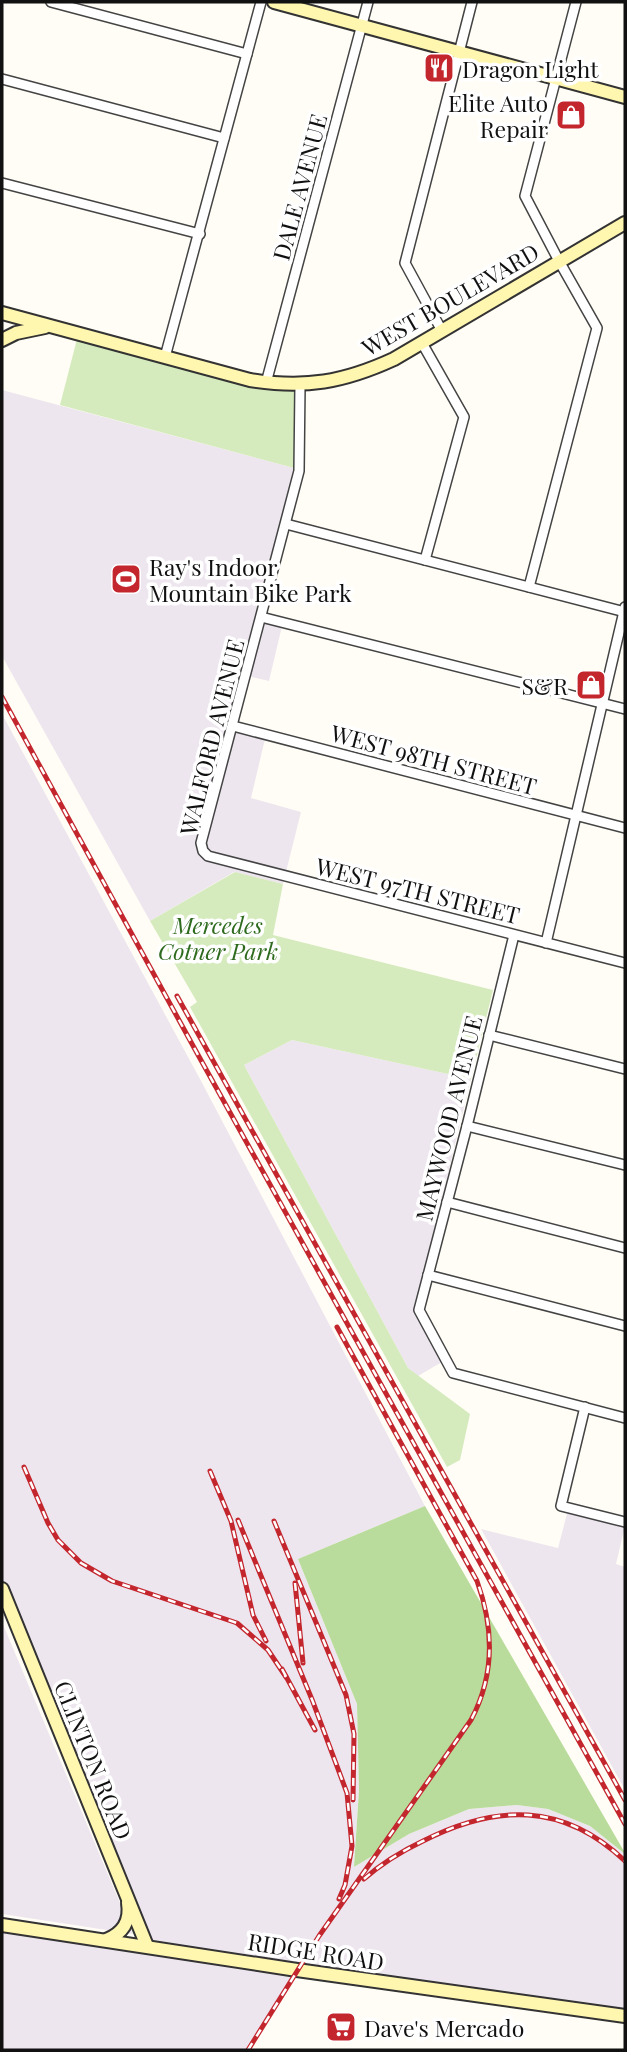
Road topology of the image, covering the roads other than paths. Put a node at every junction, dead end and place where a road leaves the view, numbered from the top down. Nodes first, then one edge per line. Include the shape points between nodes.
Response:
1 (51, 2) edge
2 (261, 2) edge
3 (274, 2) edge
4 (368, 2) edge
5 (472, 2) edge
6 (576, 2) edge
7 (362, 27) junction
8 (459, 51) junction
9 (247, 54) junction
10 (2, 79) edge
11 (556, 79) junction
12 (625, 97) edge
13 (223, 138) junction
14 (2, 183) edge
15 (625, 223) edge
16 (200, 234) junction
17 (559, 261) junction
18 (2, 313) edge
19 (28, 320) junction
20 (48, 326) junction
21 (10, 329) edge
22 (442, 331) junction
23 (2, 340) edge
24 (422, 343) junction
25 (165, 357) junction
26 (266, 383) junction
27 (300, 385) junction
28 (286, 524) junction
29 (425, 560) junction
30 (529, 587) junction
31 (625, 610) edge
32 (261, 617) junction
33 (602, 704) junction
34 (625, 709) edge
35 (233, 726) junction
36 (575, 815) junction
37 (625, 828) edge
38 (203, 851) joint
39 (514, 934) junction
40 (546, 943) junction
41 (625, 963) edge
42 (489, 1035) junction
43 (625, 1069) edge
44 (467, 1126) junction
45 (625, 1165) edge
46 (447, 1202) junction
47 (625, 1248) edge
48 (428, 1275) junction
49 (625, 1326) edge
50 (585, 1407) junction
51 (625, 1418) edge
52 (625, 1522) edge
53 (2, 1589) edge
54 (127, 1896) junction
55 (2, 1925) edge
56 (106, 1940) junction
57 (147, 1946) junction
58 (625, 2017) edge

1 - 9 street
2 - 9 street
3 - 7 street
4 - 7 street, DALE AVENUE
5 - 8 street
6 - 11 street
7 - 8 street
7 - 26 street, DALE AVENUE
8 - 11 street
8 - 22 street via 405,263
9 - 13 street
10 - 13 street
11 - 12 street
11 - 17 street via 525,196
13 - 16 street
14 - 16 street
15 - 17 street, WEST BOULEVARD
16 - 25 street
17 - 22 street, WEST BOULEVARD
17 - 30 street via 597,328
18 - 19 street, WEST BOULEVARD
19 - 20 street, WEST BOULEVARD
19 - 21 street
20 - 21 street
20 - 25 street, WEST BOULEVARD
21 - 23 street
22 - 24 street, WEST BOULEVARD
24 - 27 street, WEST BOULEVARD via 363,372 333,382
24 - 29 street via 464,417
25 - 26 street, WEST BOULEVARD
26 - 27 street, WEST BOULEVARD
27 - 28 street, WALFORD AVENUE via 299,471
28 - 29 street
28 - 32 street, WALFORD AVENUE
29 - 30 street
30 - 31 street
31 - 33 street
32 - 33 street
32 - 35 street, WALFORD AVENUE
33 - 34 street
33 - 36 street
35 - 36 street, WEST 98TH STREET
35 - 38 street, WALFORD AVENUE via 201,843
36 - 37 street, WEST 98TH STREET
36 - 40 street
38 - 39 street, WEST 97TH STREET via 208,856
39 - 40 street, WEST 97TH STREET
39 - 42 street, MAYWOOD AVENUE
40 - 41 street, WEST 97TH STREET
42 - 43 street
42 - 44 street, MAYWOOD AVENUE
44 - 45 street
44 - 46 street, MAYWOOD AVENUE
46 - 47 street
46 - 48 street, MAYWOOD AVENUE
48 - 49 street
48 - 50 street, MAYWOOD AVENUE via 419,1310 453,1373
50 - 51 street
50 - 52 street via 561,1506
53 - 54 street, CLINTON ROAD
54 - 56 street via 130,1913 126,1923
54 - 57 street, CLINTON ROAD
55 - 56 street, RIDGE ROAD
56 - 57 street, RIDGE ROAD
57 - 58 street, RIDGE ROAD

